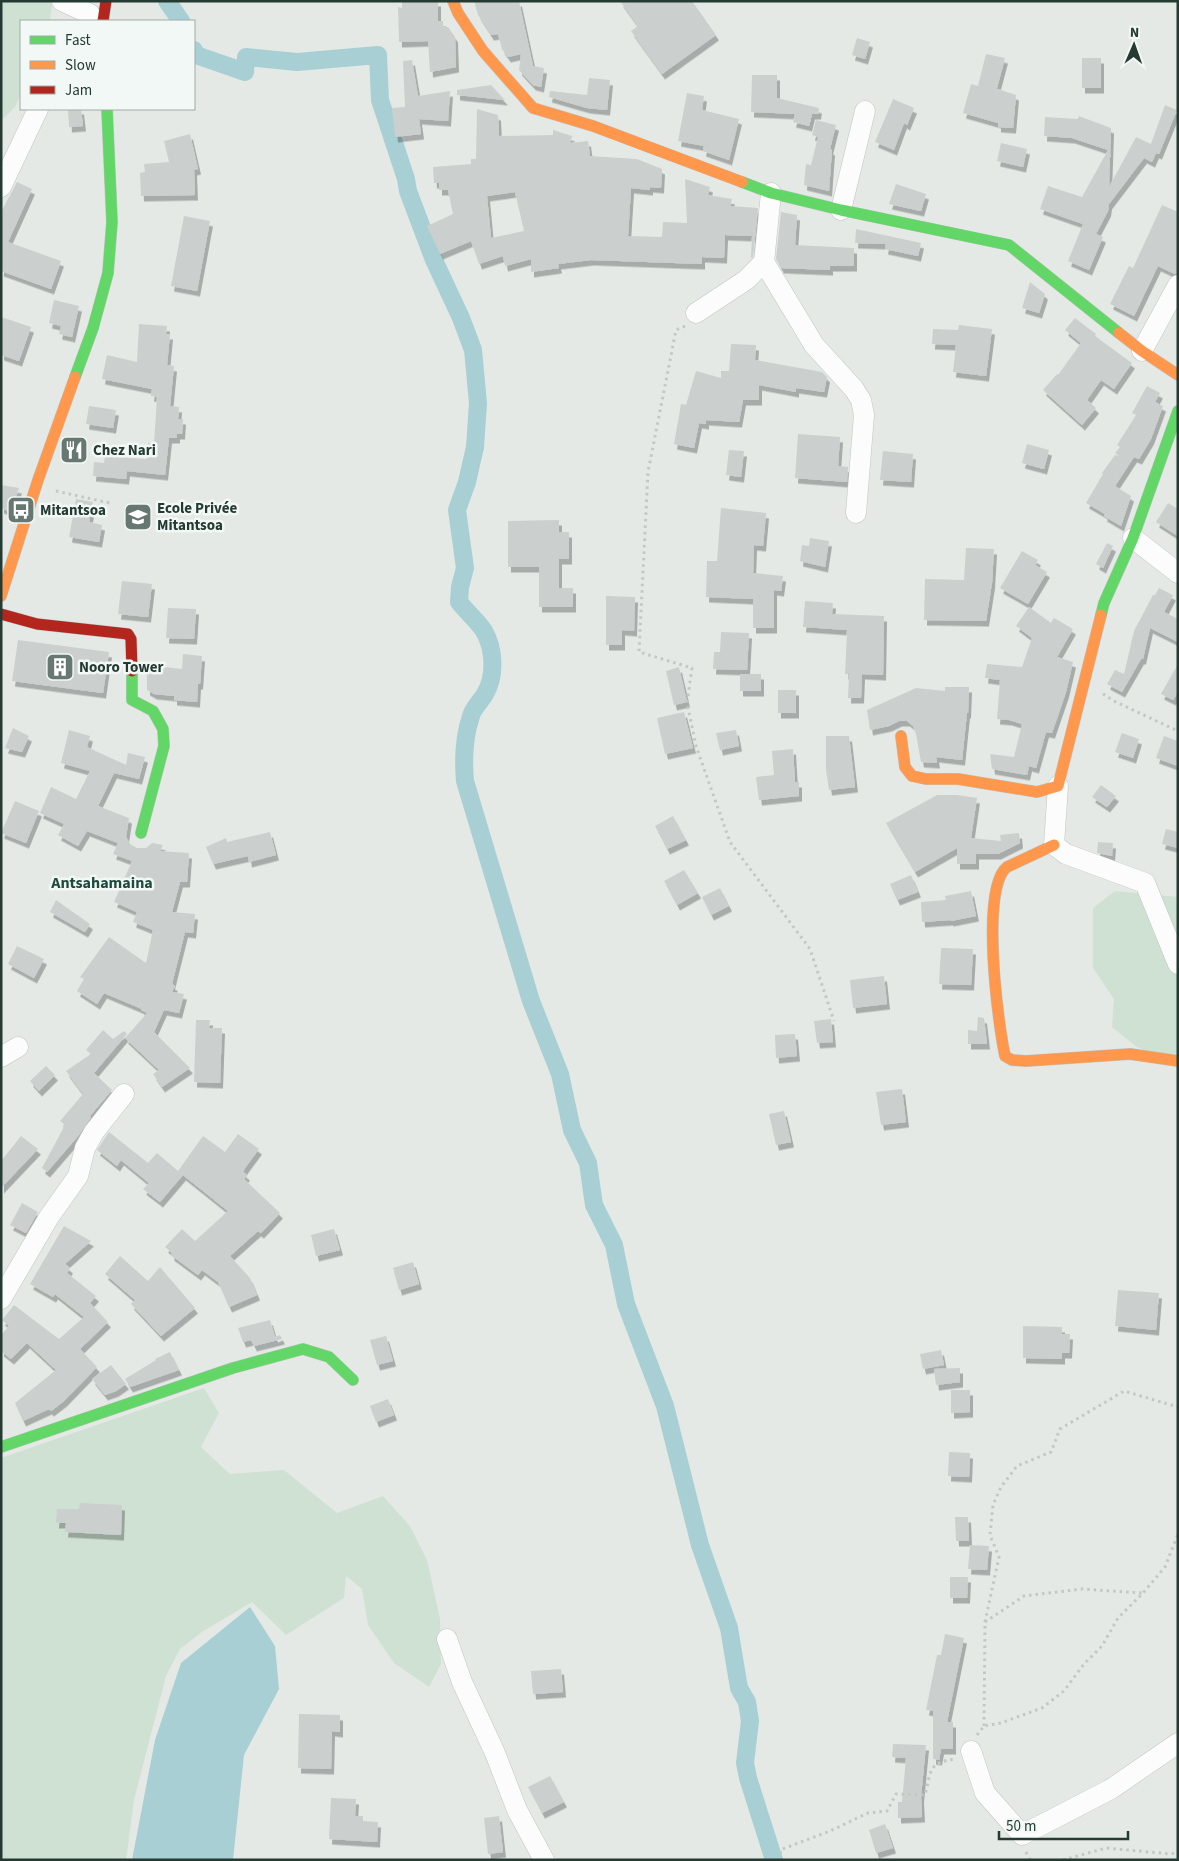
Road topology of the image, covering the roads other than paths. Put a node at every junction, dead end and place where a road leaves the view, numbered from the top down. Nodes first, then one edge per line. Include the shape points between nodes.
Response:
1 (62, 1) edge
2 (453, 1) edge
3 (97, 14) edge
4 (38, 110) edge
5 (107, 110) edge
6 (865, 111) dead end
7 (1, 186) edge
8 (771, 193) junction
9 (841, 210) junction
10 (764, 262) junction
11 (1178, 285) edge
12 (696, 313) road end
13 (1142, 351) junction
14 (1178, 375) edge
15 (1178, 411) edge
16 (856, 513) dead end
17 (1133, 538) junction
18 (1178, 573) edge
19 (1, 596) edge
20 (1, 614) edge
21 (901, 736) dead end
22 (1058, 786) junction
23 (141, 833) dead end
24 (1054, 845) junction
25 (1178, 964) edge
26 (1178, 1061) edge
27 (124, 1094) dead end
28 (1, 1299) edge
29 (353, 1380) dead end
30 (1, 1447) edge
31 (447, 1639) dead end
32 (1178, 1743) edge
33 (972, 1754) road end
34 (544, 1860) edge

1 - 3 street
2 - 8 street via 484,51 533,108 593,126
4 - 7 street
5 - 19 street via 112,222 108,273 93,328 38,480
6 - 9 street
8 - 9 street
8 - 10 street
9 - 13 street via 1009,245
10 - 12 street via 746,280
10 - 16 street via 814,345 861,400 864,416
11 - 13 street
13 - 14 street
15 - 17 street
17 - 18 street
17 - 22 street via 1104,603
20 - 23 street via 36,624 128,634 131,639 132,700 153,711 163,729 164,746
21 - 22 street via 905,767 912,776 1037,792
22 - 24 street
24 - 25 street via 1066,854 1145,883
24 - 26 street via 1005,868 997,878 992,927 1002,1047 1006,1056 1026,1061 1130,1054
27 - 28 street via 94,1132 78,1176 49,1217
29 - 30 street via 329,1358 303,1350 233,1368
31 - 34 street via 517,1810
32 - 33 street via 1111,1789 1022,1835 985,1793

